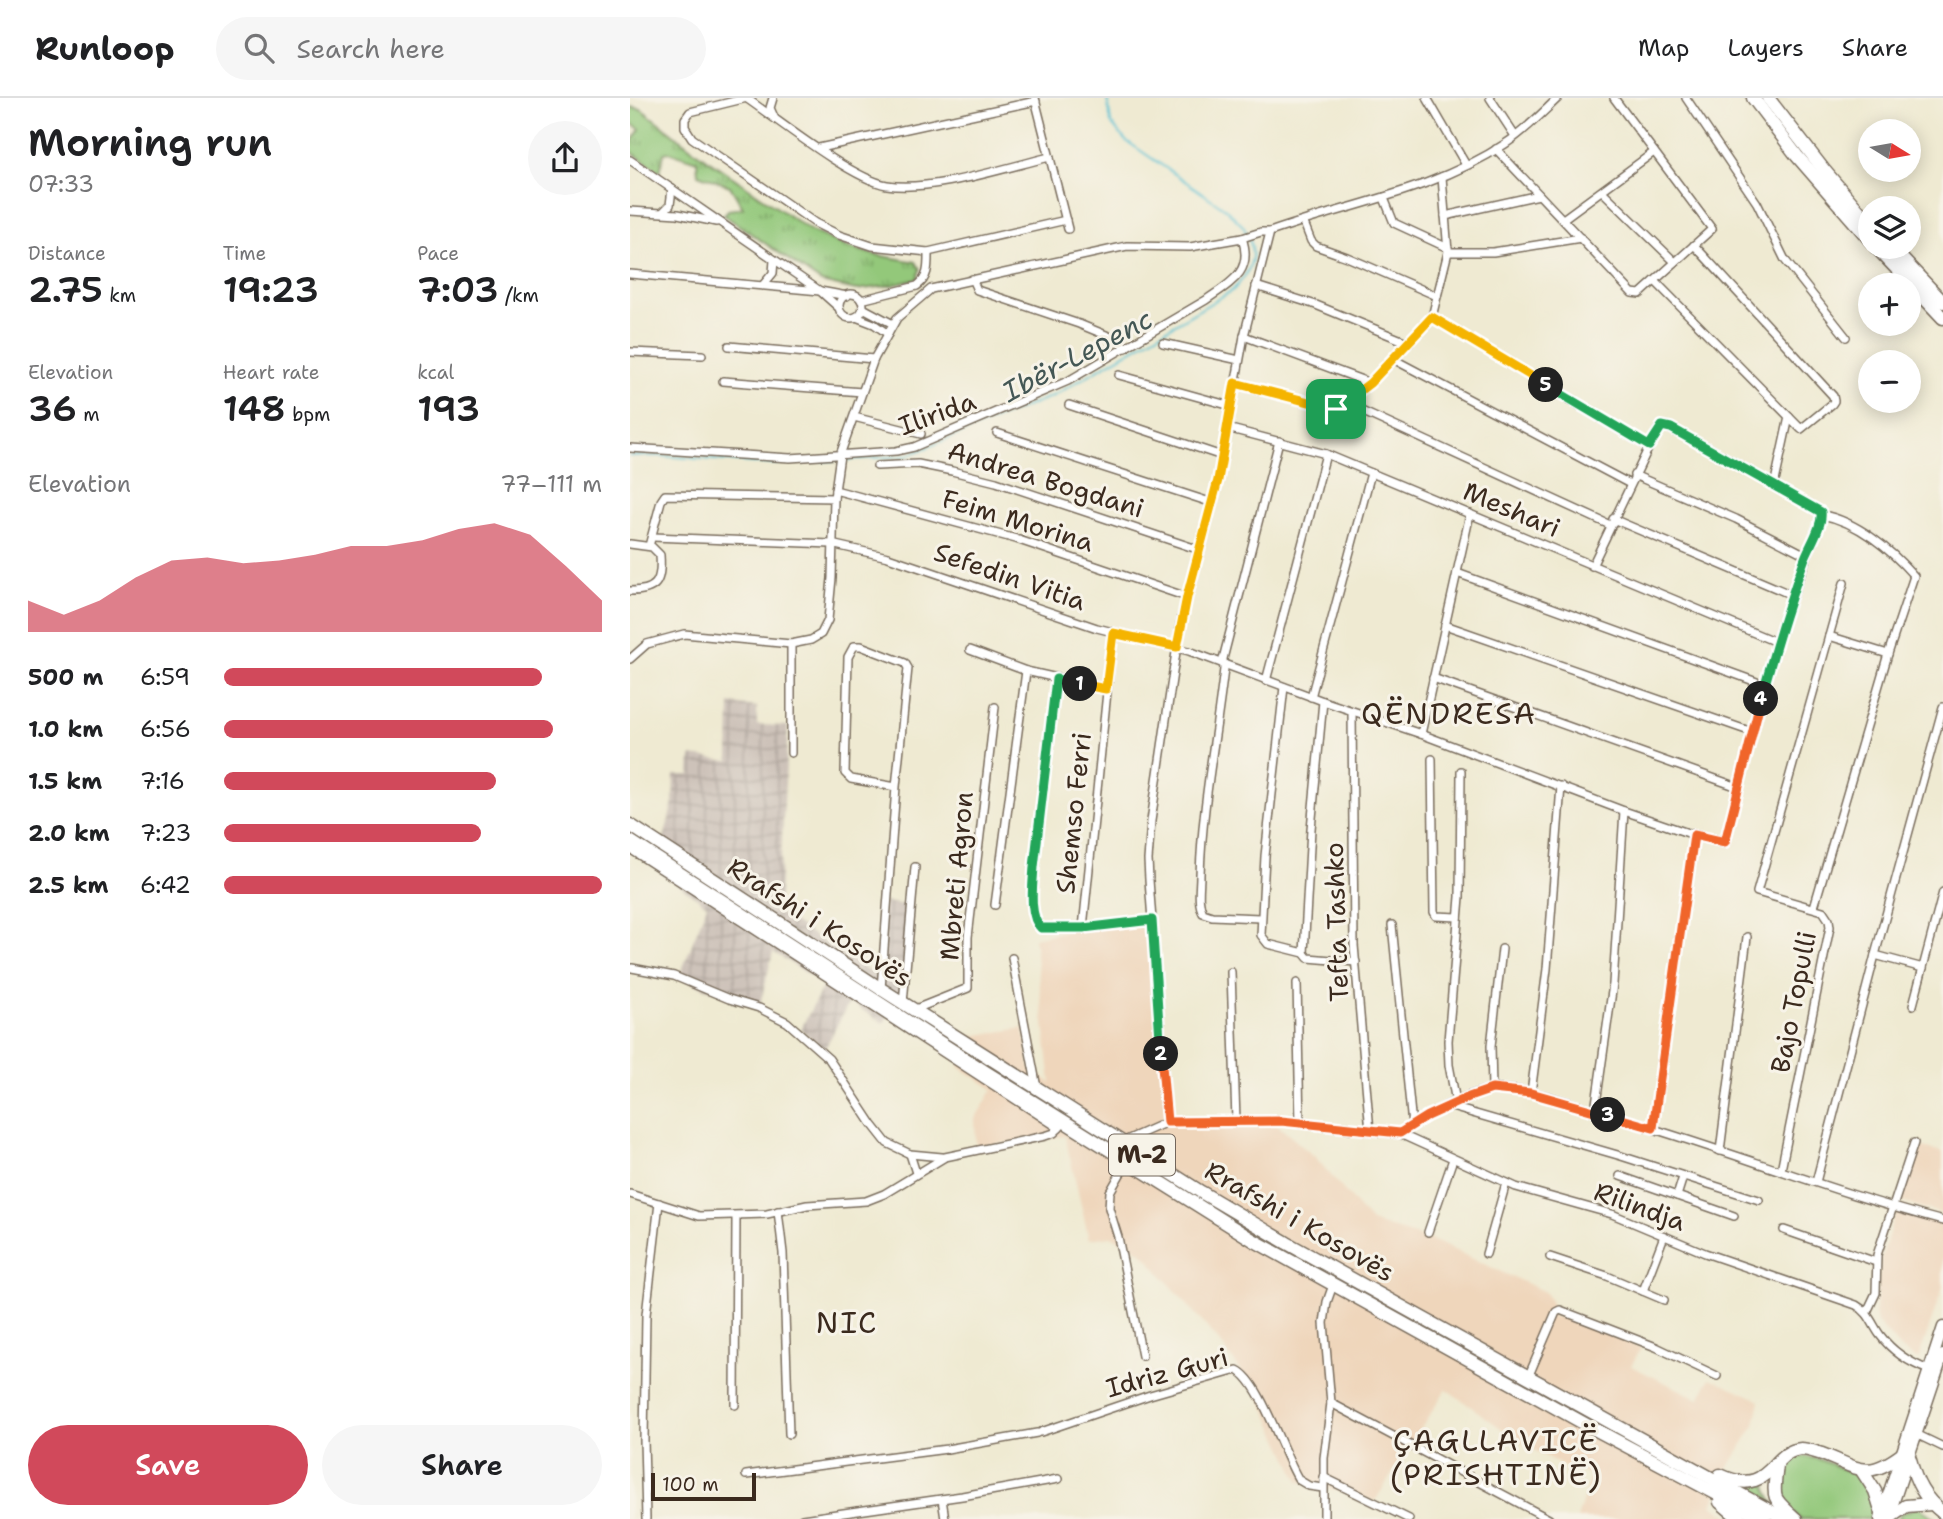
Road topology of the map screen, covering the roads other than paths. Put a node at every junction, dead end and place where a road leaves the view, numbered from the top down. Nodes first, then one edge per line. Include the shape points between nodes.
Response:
1 (747, 98) edge
2 (773, 98) edge
3 (1427, 98) edge
4 (1490, 98) edge
5 (1558, 98) edge
6 (1614, 98) edge
7 (1686, 98) edge
8 (1753, 98) edge
9 (1768, 98) edge
10 (1035, 99) edge
11 (774, 118) junction
12 (1516, 136) junction
13 (819, 148) junction
14 (1496, 149) junction
15 (1654, 152) junction
16 (1050, 158) junction
17 (630, 160) edge
18 (1466, 164) junction
19 (1442, 177) junction
20 (671, 189) junction
21 (1602, 191) junction
22 (1539, 195) junction
23 (1384, 198) junction
24 (1858, 210) edge
25 (630, 211) edge
26 (662, 212) junction
27 (1445, 216) junction
28 (1563, 219) junction
29 (1066, 220) junction
30 (720, 222) junction
31 (1304, 223) junction
32 (1858, 226) edge
33 (1068, 229) dead end
34 (1270, 232) junction
35 (1242, 238) junction
36 (1581, 238) junction
37 (1695, 245) junction
38 (1448, 250) junction
39 (928, 252) junction
40 (1887, 259) edge
41 (1902, 259) edge
42 (775, 260) junction
43 (1675, 262) junction
44 (630, 274) edge
45 (972, 279) junction
46 (1655, 281) junction
47 (762, 286) junction
48 (1256, 286) junction
49 (820, 291) junction
50 (847, 296) junction
51 (1437, 296) junction
52 (1943, 302) edge
53 (862, 304) junction
54 (839, 308) junction
55 (856, 317) junction
56 (1432, 317) junction
57 (1943, 318) edge
58 (894, 324) junction
59 (888, 334) junction
60 (1244, 336) junction
61 (1846, 337) dead end
62 (1163, 343) dead end
63 (1409, 343) junction
64 (729, 346) dead end
65 (1126, 348) junction
66 (630, 352) edge
67 (702, 355) dead end
68 (874, 359) junction
69 (1393, 359) junction
70 (1239, 360) junction
71 (1119, 375) dead end
72 (723, 380) dead end
73 (1235, 383) junction
74 (1370, 383) junction
75 (862, 392) junction
76 (1344, 403) junction
77 (1069, 405) dead end
78 (1231, 407) junction
79 (854, 417) junction
80 (1788, 417) junction
81 (1227, 428) junction
82 (998, 433) dead end
83 (921, 434) dead end
84 (1279, 441) junction
85 (1649, 446) junction
86 (630, 448) edge
87 (1326, 454) junction
88 (840, 455) junction
89 (1222, 456) junction
90 (877, 466) dead end
91 (1371, 473) junction
92 (1634, 475) junction
93 (1630, 484) junction
94 (1774, 486) junction
95 (834, 494) junction
96 (1213, 503) junction
97 (1470, 514) junction
98 (1822, 515) junction
99 (1612, 522) junction
100 (653, 537) junction
101 (630, 544) edge
102 (831, 544) junction
103 (649, 547) junction
104 (1200, 550) junction
105 (1806, 555) junction
106 (1592, 566) junction
107 (1457, 573) junction
108 (1844, 583) dead end
109 (630, 591) edge
110 (1792, 596) junction
111 (1187, 597) junction
112 (1445, 625) junction
113 (1113, 633) junction
114 (1829, 636) junction
115 (1776, 642) junction
116 (791, 643) junction
117 (1177, 647) junction
118 (970, 650) dead end
119 (1888, 653) junction
120 (630, 659) edge
121 (1223, 664) junction
122 (1026, 671) junction
123 (1433, 678) junction
124 (1056, 679) junction
125 (1266, 681) junction
126 (1765, 685) junction
127 (1284, 687) junction
128 (1106, 689) junction
129 (1311, 697) junction
130 (1323, 701) junction
131 (995, 707) dead end
132 (1943, 707) edge
133 (1352, 712) junction
134 (1752, 732) junction
135 (1421, 734) junction
136 (791, 753) dead end
137 (1432, 759) dead end
138 (1461, 771) dead end
139 (1561, 786) junction
140 (896, 787) junction
141 (1738, 787) junction
142 (1625, 811) junction
143 (630, 825) edge
144 (1694, 835) junction
145 (630, 841) edge
146 (630, 849) edge
147 (915, 867) dead end
148 (1943, 892) edge
149 (995, 905) dead end
150 (1814, 907) junction
151 (1260, 918) junction
152 (1458, 918) junction
153 (1152, 920) junction
154 (1392, 925) dead end
155 (1083, 928) junction
156 (1747, 937) dead end
157 (1502, 949) dead end
158 (1304, 953) junction
159 (1875, 955) junction
160 (1012, 958) dead end
161 (1356, 962) junction
162 (632, 968) dead end
163 (1923, 968) junction
164 (1231, 972) dead end
165 (1297, 983) dead end
166 (881, 989) junction
167 (1913, 1005) dead end
168 (908, 1006) junction
169 (1037, 1089) junction
170 (1492, 1089) junction
171 (1531, 1093) junction
172 (1452, 1104) junction
173 (1595, 1111) junction
174 (1236, 1120) junction
175 (1167, 1122) junction
176 (1300, 1124) junction
177 (1061, 1125) junction
178 (1412, 1125) junction
179 (1653, 1128) junction
180 (1370, 1131) junction
181 (1400, 1133) junction
182 (1122, 1143) junction
183 (1914, 1143) dead end
184 (1720, 1151) junction
185 (910, 1154) junction
186 (945, 1157) junction
187 (1453, 1160) junction
188 (1127, 1162) junction
189 (1781, 1170) junction
190 (916, 1173) junction
191 (1620, 1176) dead end
192 (1684, 1177) junction
193 (1816, 1182) junction
194 (1506, 1183) junction
195 (630, 1194) edge
196 (1677, 1196) junction
197 (1759, 1200) dead end
198 (659, 1203) junction
199 (1893, 1208) junction
200 (779, 1211) junction
201 (736, 1216) junction
202 (1734, 1216) dead end
203 (1943, 1222) edge
204 (1784, 1230) dead end
205 (1428, 1231) dead end
206 (1664, 1236) junction
207 (1486, 1254) dead end
208 (1550, 1257) dead end
209 (1876, 1262) junction
210 (1333, 1285) junction
211 (1643, 1291) junction
212 (1664, 1300) dead end
213 (1867, 1312) junction
214 (1943, 1327) edge
215 (1943, 1355) edge
216 (1142, 1356) dead end
217 (1928, 1370) junction
218 (1529, 1375) junction
219 (1717, 1376) dead end
220 (1331, 1403) junction
221 (735, 1405) dead end
222 (789, 1434) dead end
223 (1918, 1436) junction
224 (1943, 1447) edge
225 (1672, 1455) junction
226 (1907, 1457) junction
227 (1661, 1464) junction
228 (1777, 1465) junction
229 (1862, 1471) junction
230 (746, 1475) dead end
231 (1323, 1476) junction
232 (1058, 1479) dead end
233 (1323, 1488) junction
234 (942, 1499) junction
235 (1931, 1504) junction
236 (1943, 1513) edge
237 (1885, 1517) edge
238 (646, 1519) edge
239 (802, 1519) edge
240 (945, 1519) edge
241 (1324, 1519) edge
242 (1409, 1519) edge
243 (1549, 1519) edge
244 (1740, 1519) edge
245 (1764, 1519) edge
246 (1785, 1519) edge
247 (1796, 1519) edge

1 - 11 street
1 - 39 street via 690,111 684,123 689,136 839,235 872,246
2 - 11 street
3 - 18 street
4 - 12 street
5 - 12 street
6 - 15 street
7 - 61 street via 1757,203 1785,260
8 - 32 highway
9 - 24 highway
10 - 13 street
10 - 16 street
11 - 13 street
12 - 14 street
13 - 16 street via 872,180 900,186 922,186
14 - 18 street
14 - 22 street
15 - 21 street
15 - 37 street via 1712,229
16 - 29 street
17 - 20 street
18 - 19 street
19 - 23 street
19 - 27 street
20 - 26 street via 670,205
20 - 30 street
21 - 28 street
21 - 43 street
22 - 27 street
22 - 28 street
23 - 31 street
23 - 38 street via 1394,223
25 - 26 street
26 - 30 street
27 - 38 street
28 - 36 street
29 - 33 street
29 - 39 street
30 - 42 street
31 - 34 street
31 - 51 street via 1316,246
34 - 35 street
34 - 48 street
35 - 45 street via 1190,247 1127,246
35 - 65 street, Ilirida via 1246,256 1237,277
36 - 38 street via 1493,252
36 - 46 street via 1632,293 1640,294
37 - 43 street
37 - 80 street via 1834,398 1801,429
38 - 51 street
39 - 53 street via 928,271 917,286
40 - 57 highway
41 - 52 highway
42 - 47 street via 773,273
42 - 49 street
43 - 46 street
44 - 47 street
45 - 58 street via 931,289
45 - 65 street via 977,290 1079,324
46 - 80 street
47 - 49 street
48 - 60 street
48 - 63 street via 1316,304
49 - 50 street
49 - 54 street
50 - 53 street via 855,295
50 - 54 street
51 - 56 street
53 - 55 street
53 - 58 street
54 - 55 street via 846,317
55 - 59 street
56 - 63 street
56 - 85 street
58 - 59 street
59 - 68 street
60 - 70 street
60 - 74 street
62 - 70 street
63 - 69 street
64 - 68 street
65 - 88 street, Ilirida via 1068,381 930,441 896,451
66 - 67 street
68 - 75 street
69 - 74 street
69 - 93 street
70 - 73 street
71 - 78 street
72 - 75 street
73 - 76 street via 1332,409
73 - 78 street
74 - 76 street
75 - 79 street
76 - 99 street
77 - 89 street
78 - 81 street
79 - 83 street
79 - 88 street
80 - 94 street
81 - 84 street, Meshari
81 - 89 street
82 - 96 street
84 - 87 street, Meshari
84 - 121 street
85 - 92 street
85 - 94 street via 1662,426 1668,426
86 - 88 street, Ilirida via 768,457
87 - 91 street, Meshari
87 - 125 street
88 - 95 street
89 - 96 street
90 - 104 street, Andrea Bogdani via 918,464 996,482
91 - 97 street, Meshari
91 - 129 street
92 - 93 street
92 - 105 street
93 - 99 street
94 - 98 street
95 - 100 street, Feim Morina via 665,495
95 - 102 street
95 - 111 street, Feim Morina via 1016,539
96 - 104 street
97 - 106 street, Meshari
97 - 107 street
98 - 105 street
98 - 119 street via 1877,542 1914,576
99 - 106 street
99 - 110 street
100 - 102 street, Sefedin Vitia
100 - 103 street
101 - 103 street
102 - 113 street, Sefedin Vitia via 915,566
102 - 116 street via 825,628 817,638
103 - 109 street via 660,555 657,582 647,591
104 - 111 street
105 - 110 street
106 - 115 street, Meshari
107 - 112 street
107 - 126 street
108 - 114 street
110 - 115 street
111 - 117 street
112 - 123 street
112 - 134 street
113 - 117 street, Sefedin Vitia
113 - 128 street, Shemso Ferri
114 - 119 street
114 - 150 street, Bajo Topulli via 1757,892
115 - 126 street
116 - 120 street via 684,634 647,644
116 - 136 street
117 - 121 street, Sefedin Vitia
117 - 153 street via 1149,842
118 - 122 street
119 - 150 street
121 - 125 street, Sefedin Vitia
121 - 151 street via 1203,832 1200,908 1207,915
122 - 124 street
122 - 149 street
123 - 135 street
123 - 141 street
124 - 128 street
124 - 155 street via 1034,867 1035,918 1041,928
125 - 127 street, Sefedin Vitia
126 - 134 street
127 - 129 street, Sefedin Vitia
127 - 151 street
128 - 155 street, Shemso Ferri
129 - 130 street, Sefedin Vitia
130 - 133 street, Sefedin Vitia
130 - 158 street
131 - 168 street, Mbreti Agron via 968,937 968,988
132 - 159 street
133 - 135 street, Sefedin Vitia
133 - 161 street, Tefta Tashko
134 - 141 street
135 - 139 street, Sefedin Vitia
137 - 152 street via 1434,912
138 - 152 street
139 - 142 street, Sefedin Vitia
139 - 171 street via 1547,969
140 - 140 street via 851,779 845,773 848,657 854,646 908,668
140 - 166 street
141 - 144 street, Sefedin Vitia via 1725,842
142 - 144 street, Sefedin Vitia
142 - 173 street via 1613,984
143 - 166 highway, Rrafshi i Kosovës / M-2
144 - 179 street
145 - 177 highway, Rrafshi i Kosovës / M-2
146 - 177 street, Rrafshi i Kosovës
147 - 168 street
148 - 163 street
150 - 189 street, Bajo Topulli via 1824,911 1830,928
151 - 158 street via 1264,941
152 - 172 street via 1448,1041
153 - 155 street, Shemso Ferri
153 - 175 street
154 - 178 street
156 - 184 street
157 - 170 street
158 - 161 street via 1313,959
159 - 163 street
159 - 193 street
160 - 169 street
161 - 180 street, Tefta Tashko
162 - 185 street via 674,976 787,1022 829,1059 880,1135
163 - 167 street
164 - 174 street
165 - 176 street
166 - 168 highway, Rrafshi i Kosovës / M-2
168 - 169 highway, Rrafshi i Kosovës / M-2
169 - 182 highway, Rrafshi i Kosovës / M-2
170 - 171 street
170 - 172 street
171 - 173 street
172 - 178 street
172 - 192 street
173 - 179 street
174 - 175 street
174 - 176 street
175 - 182 street
176 - 180 street
177 - 186 street via 1045,1136
177 - 188 highway, Rrafshi i Kosovës / M-2
178 - 181 street
179 - 184 street
180 - 181 street
181 - 187 street, Rilindja
182 - 218 highway, Rrafshi i Kosovës / M-2 via 1287,1243
183 - 199 street
184 - 189 street
185 - 186 street
185 - 190 street
186 - 190 street
187 - 194 street, Rilindja
187 - 205 street
188 - 210 highway, Rrafshi i Kosovës / M-2
188 - 216 street via 1110,1192 1109,1208
189 - 193 street
190 - 200 street via 866,1201
191 - 196 street
192 - 196 street
192 - 197 street
193 - 199 street
194 - 206 street, Rilindja via 1612,1214
194 - 207 street
195 - 198 street
196 - 202 street
198 - 201 street via 699,1216
198 - 238 street via 646,1315
199 - 203 street
199 - 209 street
200 - 201 street
200 - 222 street
201 - 221 street
204 - 209 street
206 - 211 street
206 - 213 street, Rilindja
208 - 211 street
209 - 213 street via 1876,1293
210 - 220 street via 1324,1323
210 - 227 highway, Rrafshi i Kosovës / M-2
211 - 212 street
213 - 217 street via 1890,1346
214 - 217 main road
215 - 223 main road
217 - 226 main road
218 - 219 street via 1556,1312 1563,1310
218 - 225 highway, Rrafshi i Kosovës / M-2
220 - 231 street
220 - 243 street
223 - 224 street
223 - 226 main road
225 - 228 highway via 1739,1481 1760,1478
225 - 246 highway, Rrafshi i Kosovës / M-2
226 - 229 highway
226 - 235 highway via 1916,1483
226 - 237 main road
227 - 244 highway
227 - 245 highway, Rrafshi i Kosovës / M-2
228 - 229 highway via 1789,1453 1806,1450
228 - 247 highway via 1777,1501
229 - 237 highway
230 - 233 street, Idriz Guri via 1039,1433 1237,1370 1259,1396 1300,1480
231 - 233 street
231 - 242 street
232 - 234 street
233 - 241 street
234 - 239 street
234 - 240 street
235 - 236 highway
235 - 237 highway via 1906,1506

